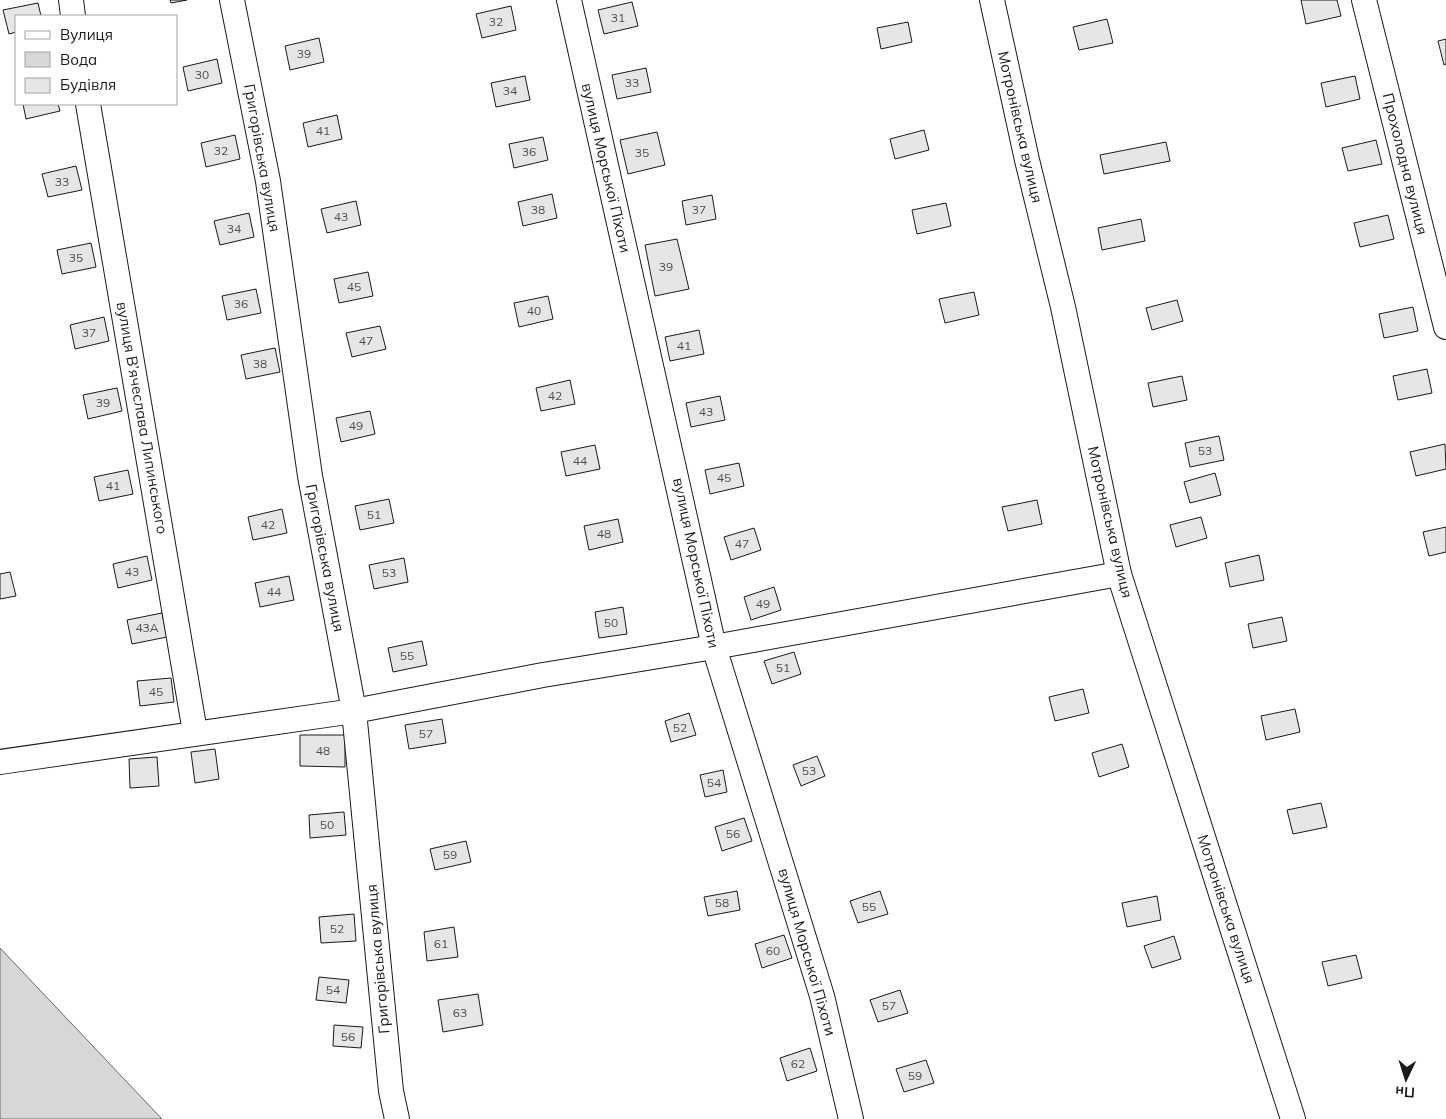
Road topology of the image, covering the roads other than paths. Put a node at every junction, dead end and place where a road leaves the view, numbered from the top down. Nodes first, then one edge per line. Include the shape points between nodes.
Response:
1 (71, 0) edge
2 (232, 0) edge
3 (569, 0) edge
4 (992, 0) edge
5 (1364, 0) edge
6 (73, 15) edge
7 (88, 105) edge
8 (1446, 327) edge
9 (1119, 574) junction
10 (714, 647) junction
11 (354, 711) junction
12 (195, 732) junction
13 (0, 762) edge
14 (397, 1119) edge
15 (851, 1119) edge
16 (1293, 1119) edge

1 - 6 street
2 - 11 street, Григорівська вулиця via 268,181 310,476
3 - 10 street, вулиця Морської Піхоти
4 - 9 street, Мотронівська вулиця
5 - 8 street, Прохолодна вулиця
7 - 12 street, вулиця В’ячеслава Липинського
9 - 10 street
9 - 16 street, Мотронівська вулиця
10 - 11 street via 542,675
10 - 15 street, вулиця Морської Піхоти via 822,996
11 - 12 street
11 - 14 street, Григорівська вулиця via 390,1091
12 - 13 street

